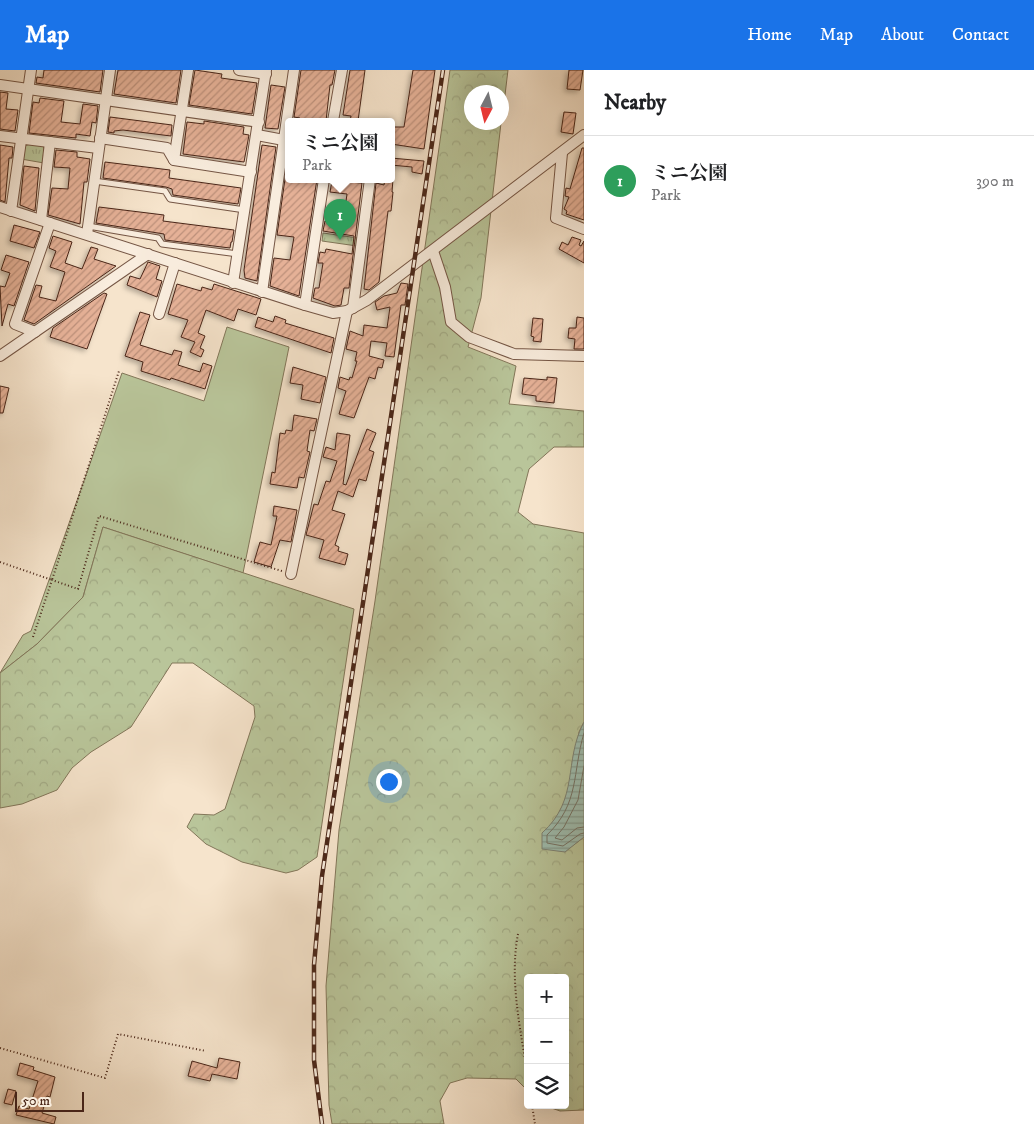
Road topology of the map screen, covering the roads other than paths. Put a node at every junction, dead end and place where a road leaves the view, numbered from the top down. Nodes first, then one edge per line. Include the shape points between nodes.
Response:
1 (31, 70) edge
2 (110, 70) edge
3 (188, 70) edge
4 (239, 70) edge
5 (294, 70) edge
6 (342, 70) edge
7 (266, 72) edge
8 (0, 85) edge
9 (28, 89) junction
10 (105, 98) junction
11 (182, 111) junction
12 (289, 118) edge
13 (334, 118) edge
14 (259, 122) junction
15 (584, 134) edge
16 (257, 135) junction
17 (0, 136) edge
18 (20, 138) junction
19 (285, 140) edge
20 (50, 142) junction
21 (99, 143) junction
22 (285, 146) edge
23 (562, 152) junction
24 (174, 160) junction
25 (251, 172) junction
26 (94, 180) junction
27 (323, 183) edge
28 (369, 183) edge
29 (0, 207) edge
30 (245, 210) junction
31 (11, 211) junction
32 (45, 221) junction
33 (584, 229) edge
34 (88, 230) junction
35 (433, 251) junction
36 (148, 254) junction
37 (239, 254) junction
38 (175, 263) junction
39 (234, 283) junction
40 (262, 292) junction
41 (305, 305) junction
42 (350, 310) junction
43 (159, 314) dead end
44 (35, 332) junction
45 (0, 356) edge
46 (584, 356) edge
47 (291, 574) road end

1 - 9 street
2 - 10 street
3 - 11 street
4 - 7 street
5 - 12 street
6 - 13 street
7 - 14 street
8 - 9 street
9 - 10 street
9 - 18 street
10 - 11 street
10 - 21 street
11 - 14 street
11 - 24 street
14 - 16 street
15 - 23 street
16 - 19 street
16 - 25 street
17 - 18 street
18 - 20 street
18 - 31 street
20 - 21 street
20 - 32 street
21 - 24 street via 167,148
21 - 26 street
22 - 40 street
23 - 33 street via 556,218
23 - 35 street
24 - 25 street
25 - 30 street
26 - 30 lane via 164,191 170,199
26 - 34 street
27 - 41 street
28 - 42 street
29 - 31 street
30 - 37 street
31 - 32 street
32 - 34 street
32 - 44 street via 15,324
34 - 36 street
34 - 37 lane via 158,238 162,244
35 - 42 street
35 - 46 street via 452,322 469,337 514,354
36 - 38 street
36 - 44 street
37 - 39 street
38 - 39 street
38 - 43 street
39 - 40 street
40 - 41 street
41 - 42 street via 333,313
42 - 47 street
44 - 45 street

